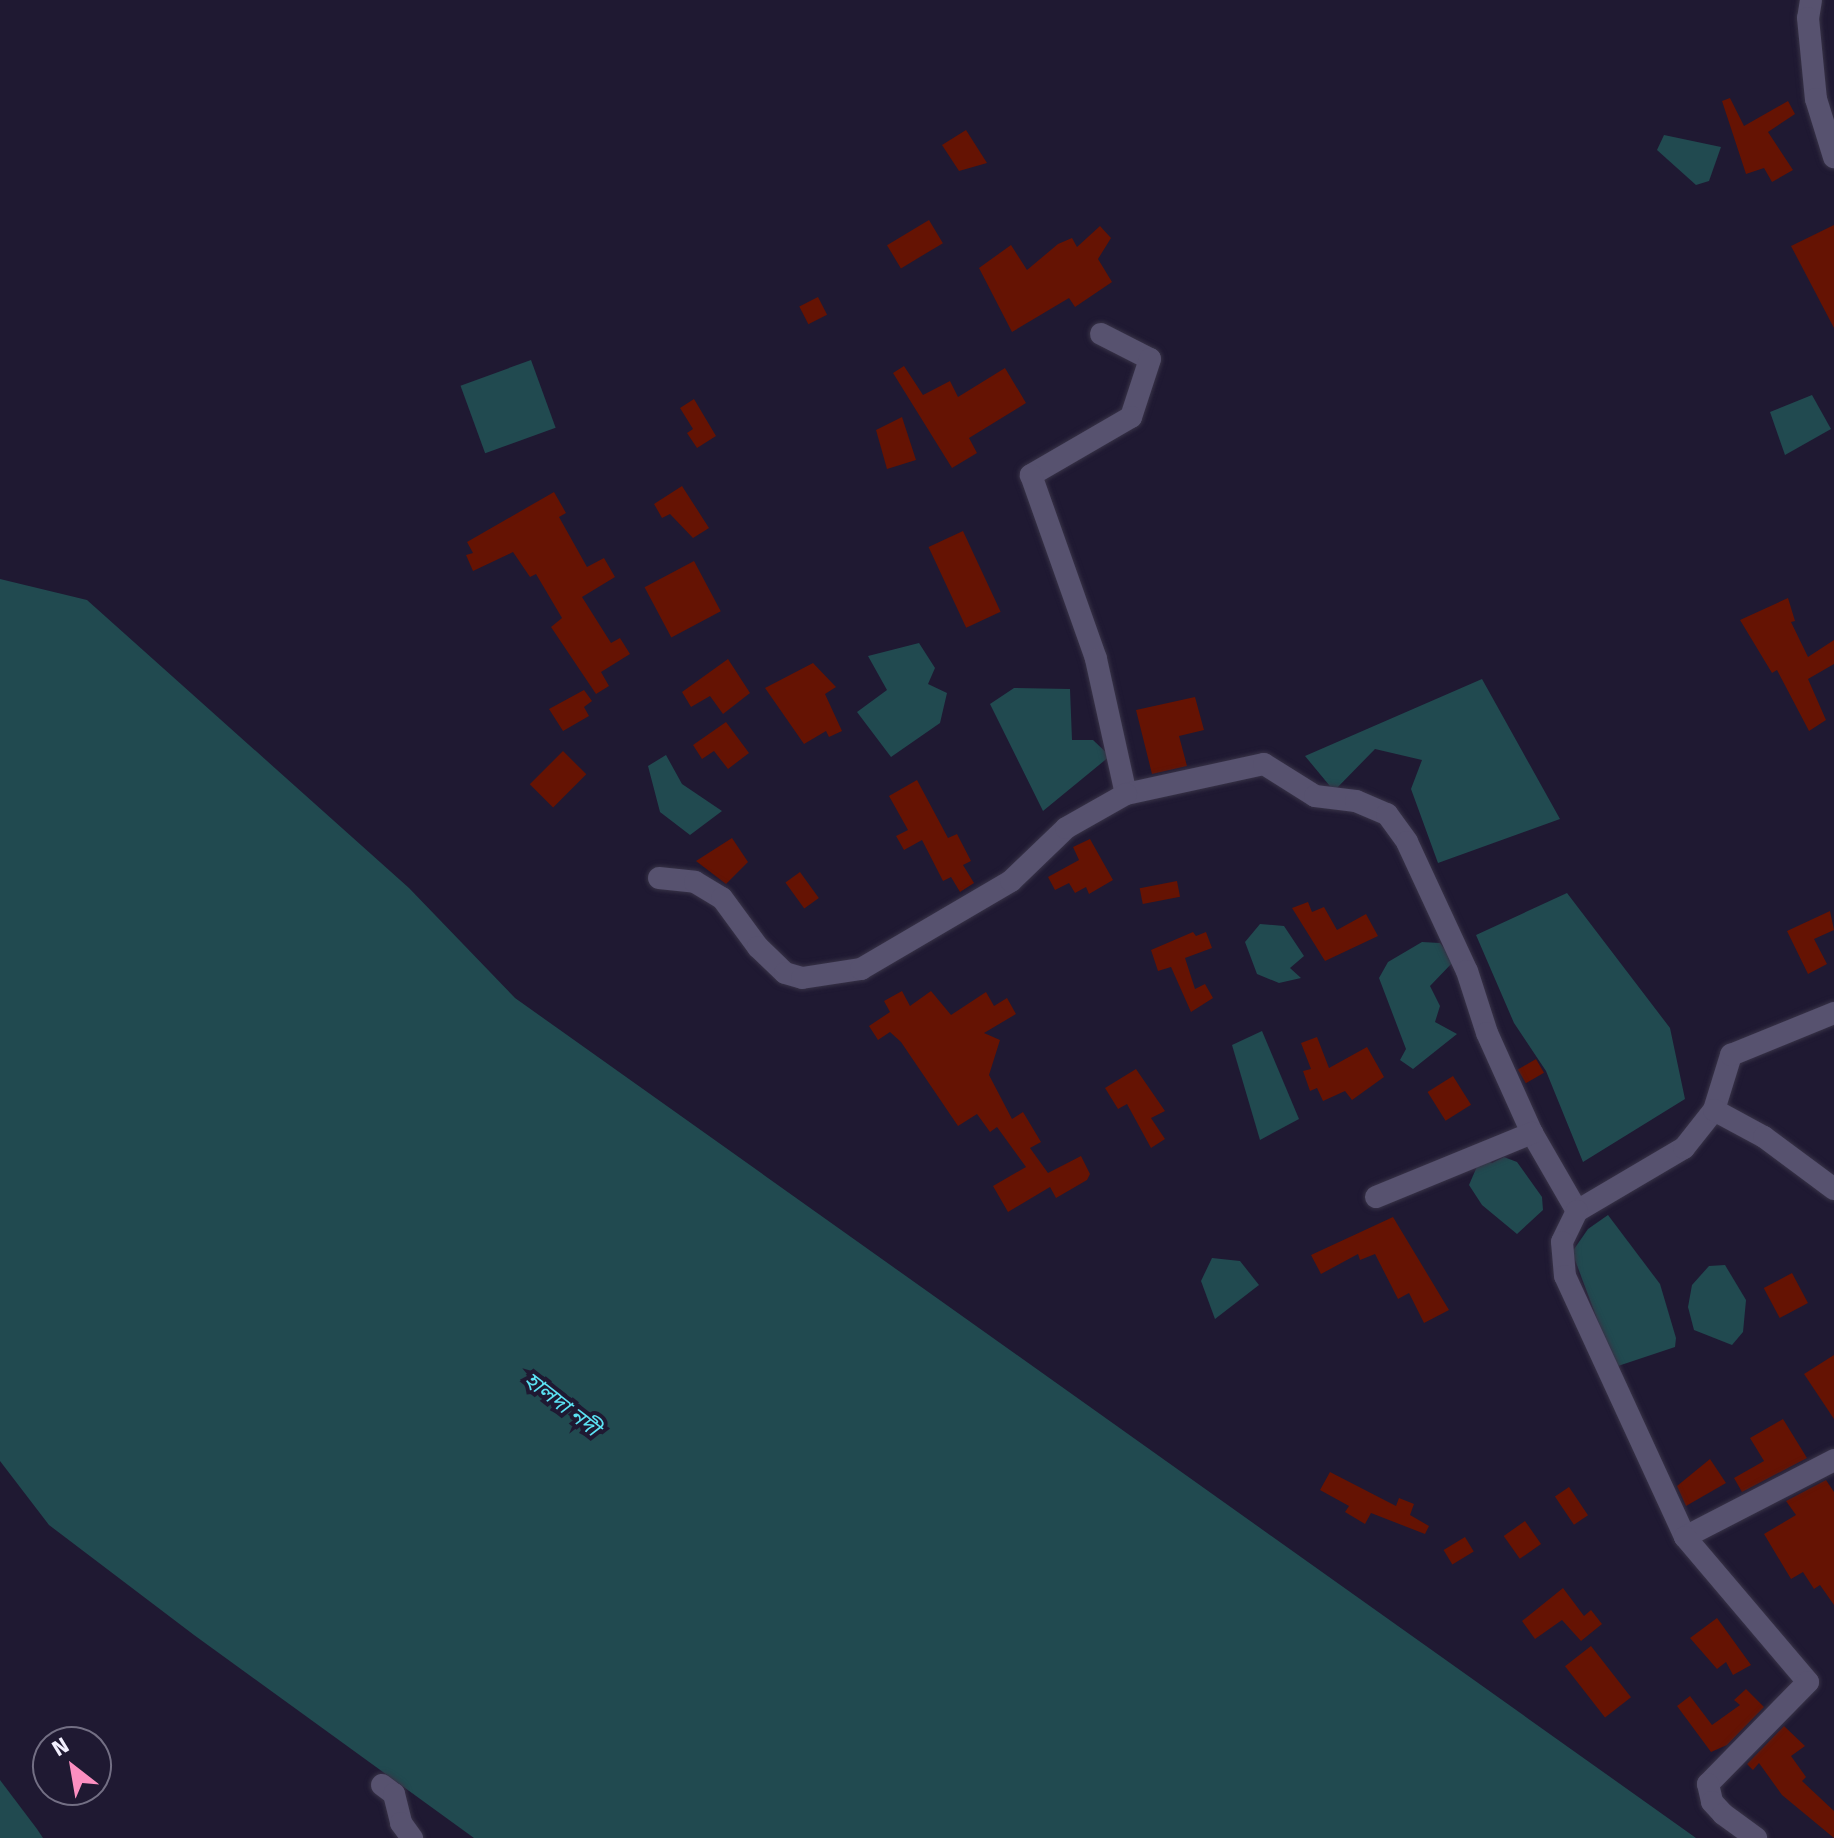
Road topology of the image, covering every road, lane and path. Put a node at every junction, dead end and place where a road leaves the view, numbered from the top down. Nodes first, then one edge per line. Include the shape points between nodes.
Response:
1 (1811, 0) edge
2 (1834, 157) edge
3 (1101, 334) dead end
4 (1126, 794) junction
5 (659, 878) dead end
6 (1834, 1013) edge
7 (1714, 1110) junction
8 (1532, 1133) junction
9 (1834, 1189) edge
10 (1376, 1197) dead end
11 (1577, 1211) junction
12 (1834, 1460) edge
13 (1685, 1537) junction
14 (382, 1785) dead end
15 (412, 1838) edge
16 (1756, 1838) edge

1 - 2 street via 1816,99
3 - 4 street via 1150,359 1131,417 1031,475 1096,659
4 - 5 street via 1066,828 1011,881 861,969 802,978 785,973 722,898 695,882
4 - 8 street via 1264,764 1315,796 1356,801 1387,814 1407,842 1467,971 1487,1033
6 - 7 street via 1731,1055
7 - 9 street via 1764,1137
7 - 11 street via 1668,1160
8 - 10 street
8 - 11 street
11 - 13 street via 1562,1242 1565,1276
12 - 13 street
13 - 16 street via 1808,1682 1708,1784 1712,1802
14 - 15 street via 394,1794 401,1823

